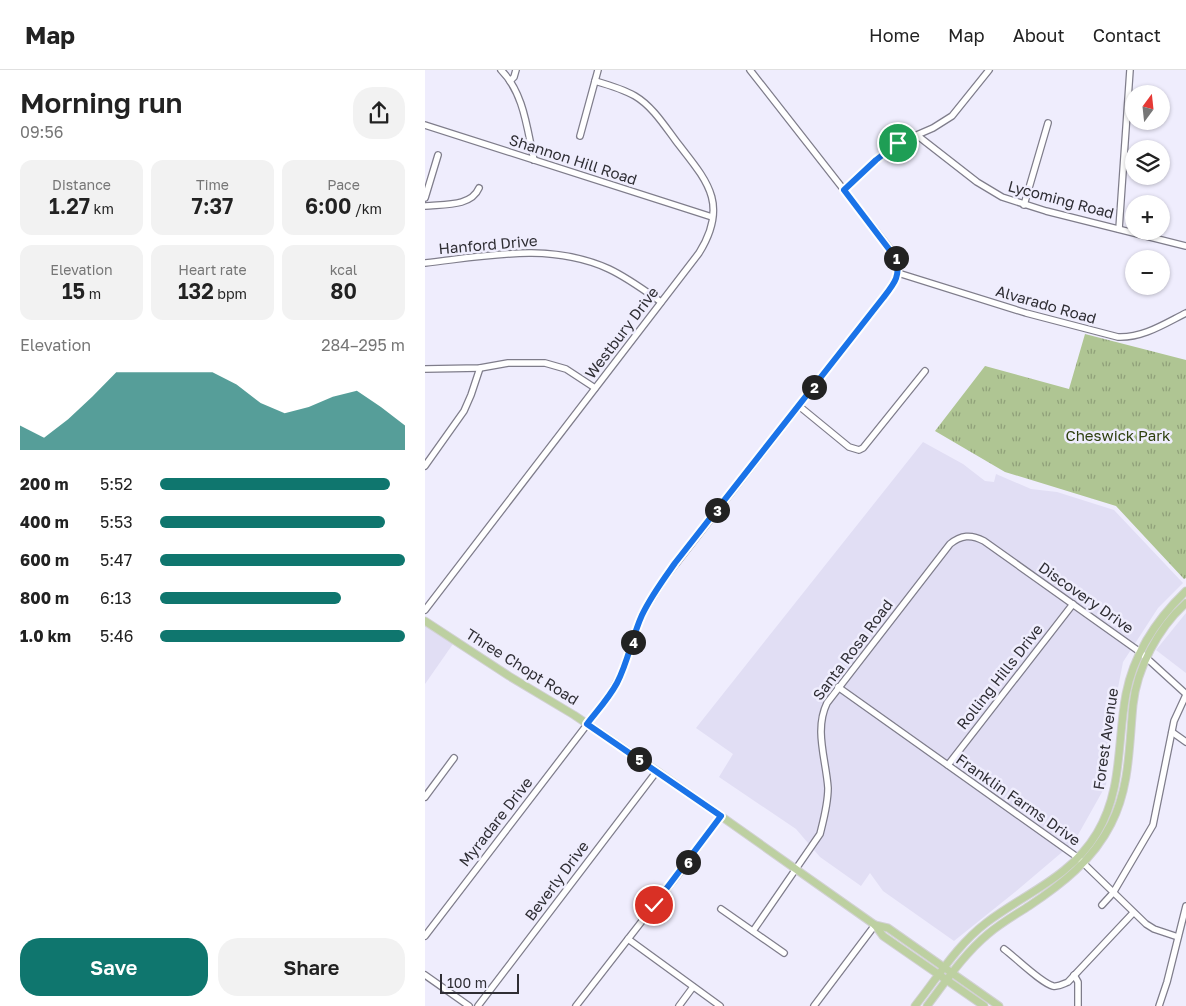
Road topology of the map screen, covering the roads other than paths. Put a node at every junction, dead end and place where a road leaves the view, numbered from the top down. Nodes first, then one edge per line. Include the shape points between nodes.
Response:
1 (501, 70) edge
2 (516, 70) edge
3 (598, 70) edge
4 (750, 70) edge
5 (989, 70) edge
6 (1131, 70) edge
7 (510, 81) junction
8 (595, 81) junction
9 (1048, 123) dead end
10 (425, 125) edge
11 (580, 136) dead end
12 (918, 136) junction
13 (438, 154) dead end
14 (534, 160) junction
15 (479, 188) dead end
16 (844, 190) junction
17 (425, 198) edge
18 (1024, 205) junction
19 (425, 206) edge
20 (713, 217) junction
21 (1119, 229) junction
22 (1186, 246) edge
23 (425, 263) edge
24 (898, 273) junction
25 (661, 302) junction
26 (1186, 313) edge
27 (480, 368) junction
28 (425, 369) edge
29 (925, 371) dead end
30 (595, 388) junction
31 (799, 406) junction
32 (425, 466) edge
33 (964, 536) joint
34 (1186, 591) edge
35 (1186, 603) edge
36 (1073, 604) junction
37 (425, 610) edge
38 (425, 621) edge
39 (1140, 652) junction
40 (1146, 658) junction
41 (838, 687) junction
42 (1186, 694) edge
43 (587, 724) junction
44 (1172, 732) junction
45 (1186, 742) edge
46 (454, 758) dead end
47 (948, 765) junction
48 (657, 771) junction
49 (425, 797) edge
50 (721, 816) junction
51 (1077, 857) junction
52 (1084, 863) junction
53 (797, 868) junction
54 (1113, 894) junction
55 (1102, 905) dead end
56 (1186, 906) edge
57 (721, 909) dead end
58 (1133, 913) junction
59 (875, 925) junction
60 (753, 931) junction
61 (425, 936) edge
62 (1178, 937) junction
63 (628, 939) junction
64 (1005, 949) dead end
65 (784, 953) dead end
66 (945, 967) junction
67 (953, 972) junction
68 (425, 974) edge
69 (939, 975) junction
70 (1074, 975) junction
71 (947, 980) junction
72 (693, 988) junction
73 (469, 1006) edge
74 (478, 1006) edge
75 (576, 1006) edge
76 (679, 1006) edge
77 (720, 1006) edge
78 (814, 1006) edge
79 (915, 1006) edge
80 (927, 1006) edge
81 (984, 1006) edge
82 (999, 1006) edge
83 (1078, 1006) edge
84 (1159, 1006) edge

1 - 7 street
2 - 7 street
3 - 8 street
4 - 16 street
5 - 12 street via 952,116
6 - 21 street
7 - 14 street via 522,109
8 - 11 street
8 - 20 street, Westbury Drive via 635,96 651,109 706,180 712,198
9 - 18 street
10 - 14 street, Shannon Hill Road
12 - 16 street via 889,149
12 - 18 street, Lycoming Road via 988,190
13 - 17 street
14 - 20 street, Shannon Hill Road
15 - 19 street via 469,200
16 - 24 street via 891,250 898,264
18 - 21 street, Lycoming Road
20 - 25 street, Westbury Drive via 704,245
21 - 22 street, Lycoming Road
23 - 25 street, Hanford Drive via 517,252 561,254 610,269
24 - 26 street, Alvarado Road via 1026,313 1118,337 1144,334
24 - 31 street, Myradare Drive via 883,298
25 - 30 street, Westbury Drive
27 - 28 street
27 - 30 street via 508,363 552,364
27 - 32 street via 463,411
29 - 31 street via 859,450 853,450
30 - 37 street, Westbury Drive
31 - 43 street, Myradare Drive via 675,563 653,596 637,628 618,682
33 - 36 street, Discovery Drive via 984,541
33 - 41 street, Santa Rosa Road via 950,544
34 - 39 main road, Forest Avenue via 1157,623
35 - 40 main road, Forest Avenue via 1167,623
36 - 39 street, Discovery Drive
36 - 47 street, Rolling Hills Drive
38 - 43 main road, Three Chopt Road
39 - 40 street, Discovery Drive
39 - 51 main road, Forest Avenue via 1126,695 1118,772 1111,800 1097,834
40 - 42 street, Discovery Drive
40 - 52 main road, Forest Avenue via 1133,704 1128,769 1121,800 1107,832
41 - 47 street, Franklin Farms Drive
41 - 53 street, Santa Rosa Road via 827,703 820,725 828,788 826,815 821,834
42 - 44 street
43 - 48 main road, Three Chopt Road
43 - 61 street, Myradare Drive
44 - 45 street
44 - 54 street via 1153,825
46 - 49 street
47 - 51 street, Franklin Farms Drive
48 - 50 main road, Three Chopt Road
48 - 74 street, Beverly Drive
50 - 53 main road, Three Chopt Road
50 - 63 street
51 - 52 street, Franklin Farms Drive
51 - 66 main road, Forest Avenue via 1047,884 978,929
52 - 54 street, Franklin Farms Drive
52 - 67 main road, Forest Avenue via 1055,889 988,934
53 - 59 main road, Three Chopt Road
53 - 60 street, Santa Rosa Road
54 - 55 street
54 - 58 street, Franklin Farms Drive
56 - 62 street
57 - 60 street
58 - 62 street, Franklin Farms Drive via 1154,929
58 - 70 street
59 - 66 main road, Three Chopt Road via 888,928
59 - 69 main road, Three Chopt Road via 883,936
59 - 78 street
60 - 65 street
62 - 84 street
63 - 72 street
63 - 75 street
64 - 70 street via 1048,984 1062,985
66 - 67 main road, Three Chopt Road
66 - 69 main road, Forest Avenue
67 - 71 main road, Forest Avenue
67 - 82 main road, Three Chopt Road
68 - 73 street
69 - 71 main road, Three Chopt Road
69 - 79 main road, Forest Avenue
70 - 83 street via 1078,982
71 - 80 main road, Forest Avenue
71 - 81 main road, Three Chopt Road
72 - 76 street
72 - 77 street

